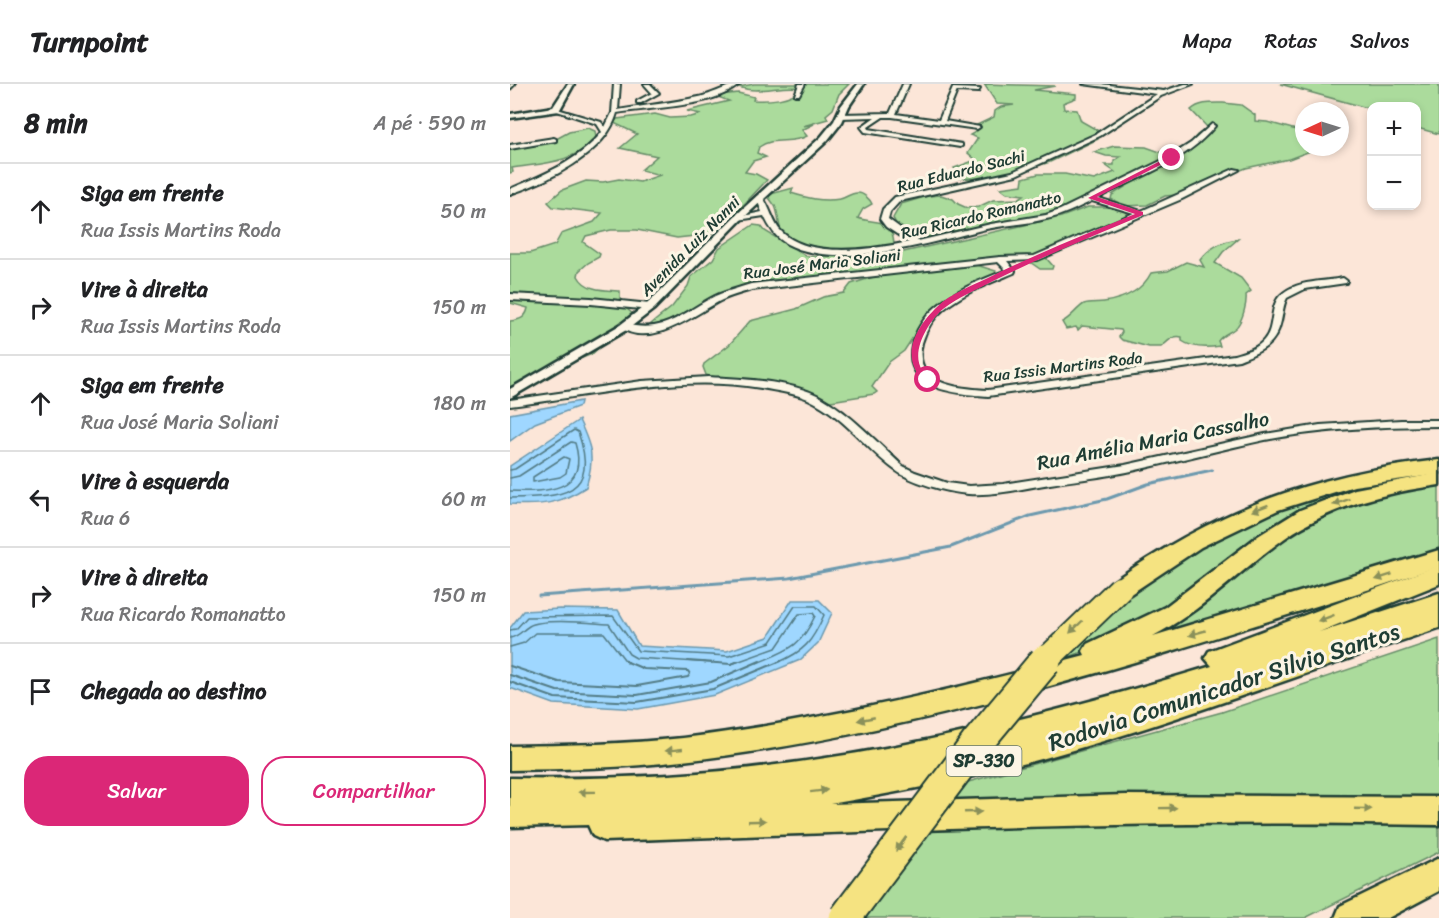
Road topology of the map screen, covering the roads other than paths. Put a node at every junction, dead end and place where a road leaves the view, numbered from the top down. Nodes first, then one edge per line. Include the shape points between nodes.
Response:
1 (570, 84) edge
2 (617, 84) edge
3 (647, 84) edge
4 (737, 84) edge
5 (802, 84) edge
6 (861, 84) edge
7 (906, 84) edge
8 (1086, 84) edge
9 (1186, 85) edge
10 (978, 90) dead end
11 (1164, 93) junction
12 (797, 94) dead end
13 (556, 109) junction
14 (615, 111) junction
15 (841, 114) junction
16 (892, 115) junction
17 (510, 116) edge
18 (882, 116) junction
19 (613, 120) junction
20 (599, 123) junction
21 (941, 123) junction
22 (1212, 126) dead end
23 (977, 127) dead end
24 (605, 131) junction
25 (554, 140) dead end
26 (960, 145) dead end
27 (510, 147) edge
28 (1236, 170) dead end
29 (510, 192) edge
30 (760, 197) junction
31 (1091, 198) junction
32 (748, 208) junction
33 (764, 211) junction
34 (1141, 213) junction
35 (738, 218) junction
36 (916, 243) junction
37 (1035, 258) junction
38 (1000, 259) junction
39 (1011, 271) junction
40 (1343, 282) dead end
41 (510, 297) edge
42 (650, 308) junction
43 (624, 327) junction
44 (510, 394) edge
45 (510, 403) edge
46 (1439, 423) edge
47 (1439, 467) edge
48 (1439, 479) edge
49 (1439, 558) edge
50 (1439, 574) edge
51 (1439, 602) edge
52 (1439, 618) edge
53 (906, 711) junction
54 (957, 747) junction
55 (510, 758) edge
56 (510, 792) edge
57 (1439, 811) edge
58 (510, 813) edge
59 (510, 825) edge
60 (1433, 878) edge
61 (845, 918) edge
62 (1352, 918) edge

1 - 13 street
2 - 14 street
3 - 14 street via 656,93 652,97
4 - 14 street via 709,97
5 - 12 street
6 - 15 street, Avenida Luiz Nanni
7 - 16 street
8 - 11 street
9 - 11 street, Rua Eduardo Sachi
10 - 21 street via 955,89
11 - 36 street, Rua Eduardo Sachi via 1098,135 1014,174 898,199 884,219
13 - 17 street
13 - 20 street
14 - 19 street
15 - 18 street
15 - 30 street, Avenida Luiz Nanni via 824,139
16 - 18 street
16 - 21 street
18 - 26 street via 864,127 867,131
19 - 20 street
19 - 24 street
20 - 24 street
21 - 23 street
22 - 31 street, Rua Ricardo Romanatto via 1197,143
24 - 29 street via 586,152
25 - 27 street
28 - 34 street, Rua José Maria Soliani
30 - 32 street, Avenida Luiz Nanni
30 - 33 street, Rua Ricardo Romanatto
31 - 34 street
31 - 36 street, Rua Ricardo Romanatto via 1050,216
32 - 33 street
32 - 35 street, Avenida Luiz Nanni
33 - 35 street
33 - 36 street, Rua Ricardo Romanatto via 782,237 798,246 877,250
34 - 37 street, Rua José Maria Soliani
35 - 42 street, Avenida Luiz Nanni
37 - 38 street, Rua José Maria Soliani
37 - 39 street, Rua José Maria Soliani
38 - 39 street
38 - 43 street, Rua José Maria Soliani via 751,287 722,296 666,328 645,332
39 - 40 street, Rua Issis Martins Roda via 949,301 930,318 919,339 915,359 918,371 928,380 960,392 988,393 1236,358 1268,343 1275,333 1279,302 1284,296
41 - 42 street
42 - 43 street, Avenida Luiz Nanni
43 - 44 street, Avenida Luiz Nanni
45 - 46 street, Rua Amélia Maria Cassalho via 691,379 757,383 817,400 898,468 945,486 969,490 1125,469 1320,428
47 -> 61 highway, bridge via 1338,483 1261,508 1183,544 1120,589 1067,636 1019,690
48 -> 53 highway via 1370,492 1293,523 1196,598 1136,633 1095,651
49 -> 53 highway via 1086,666
50 -> 54 highway via 1140,687
51 - 54 highway, Rodovia Comunicador Silvio Santos / SP-330 via 1146,697
58 -> 52 highway, Rodovia Comunicador Silvio Santos / SP-330 via 602,812 758,799 928,774 1144,718
53 -> 55 highway via 733,744 608,756
54 -> 56 highway, Rodovia Comunicador Silvio Santos / SP-330 via 757,780 598,792
59 -> 57 highway via 564,827 1121,808 1258,806
60 - 62 highway

